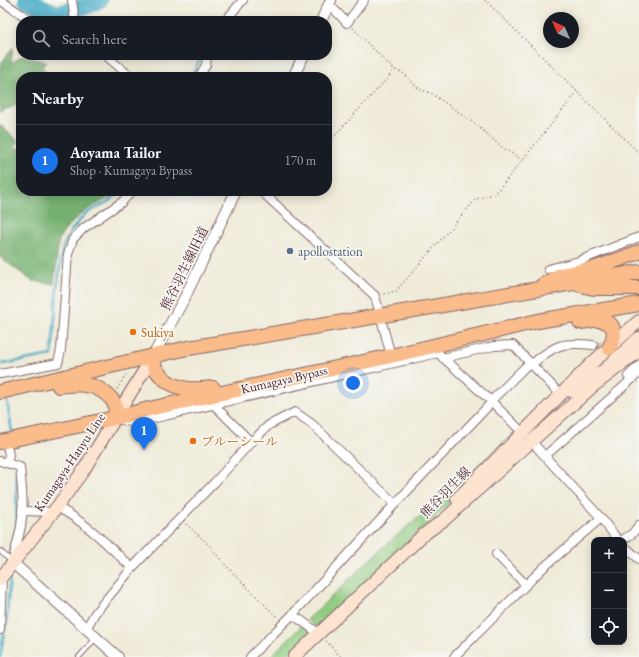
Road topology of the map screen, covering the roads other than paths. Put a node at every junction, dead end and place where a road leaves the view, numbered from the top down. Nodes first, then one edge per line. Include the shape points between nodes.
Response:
1 (0, 0) edge
2 (243, 0) edge
3 (364, 0) edge
4 (72, 2) edge
5 (330, 2) edge
6 (24, 16) edge
7 (74, 16) edge
8 (229, 16) edge
9 (323, 16) edge
10 (111, 60) edge
11 (206, 60) edge
12 (302, 60) edge
13 (125, 72) edge
14 (202, 72) edge
15 (296, 72) edge
16 (127, 196) edge
17 (234, 196) edge
18 (265, 196) edge
19 (638, 242) edge
20 (548, 269) dead end
21 (639, 272) edge
22 (572, 282) junction
23 (639, 288) edge
24 (538, 289) junction
25 (639, 304) edge
26 (381, 316) junction
27 (538, 321) junction
28 (639, 321) edge
29 (639, 338) edge
30 (594, 345) tunnel mouth
31 (609, 348) junction
32 (639, 351) edge
33 (153, 356) junction
34 (390, 356) junction
35 (443, 358) junction
36 (531, 363) junction
37 (639, 366) edge
38 (639, 373) edge
39 (0, 374) edge
40 (258, 385) junction
41 (6, 391) edge
42 (560, 394) junction
43 (491, 402) junction
44 (214, 405) junction
45 (547, 408) junction
46 (115, 418) junction
47 (586, 421) junction
48 (522, 432) junction
49 (3, 441) edge
50 (250, 442) junction
51 (532, 442) junction
52 (545, 456) junction
53 (4, 462) edge
54 (395, 504) junction
55 (56, 509) junction
56 (22, 511) junction
57 (601, 518) junction
58 (639, 525) edge
59 (423, 535) junction
60 (616, 537) edge
61 (627, 537) edge
62 (627, 549) edge
63 (0, 551) edge
64 (496, 554) dead end
65 (9, 558) junction
66 (639, 559) edge
67 (132, 568) junction
68 (1, 578) edge
69 (526, 585) junction
70 (292, 615) junction
71 (86, 629) junction
72 (0, 630) edge
73 (318, 633) junction
74 (96, 638) junction
75 (79, 657) edge
76 (118, 657) edge
77 (250, 657) edge
78 (294, 657) edge
79 (454, 657) edge

1 - 6 street
2 - 8 street
3 - 5 street via 347,23
4 - 7 street
5 - 9 street
10 - 13 street
11 - 14 street
12 - 15 street
16 - 39 street via 73,239 68,254 58,363
17 - 33 street, 熊谷羽生線旧道
18 - 26 street via 375,296
19 - 20 street
19 - 24 highway via 596,268 560,275
21 - 22 highway
22 - 23 highway via 594,288
22 - 24 highway
24 - 26 highway
25 - 27 highway, Kumagaya Bypass
26 - 33 highway
26 - 34 street
27 - 31 highway via 562,325 598,320 606,322 614,329
27 - 34 highway, Kumagaya Bypass
28 - 31 main road, 熊谷羽生線
29 - 45 main road via 604,370
30 - 36 street via 560,345
31 - 42 main road, 熊谷羽生線
32 - 51 main road, 熊谷羽生線 via 592,388
33 - 40 highway via 154,366 159,374 178,386 196,389
33 - 41 highway
33 - 46 main road, Kumagaya-Hanyu Line
34 - 40 highway, Kumagaya Bypass
35 - 36 street via 494,346 513,345
35 - 43 street
35 - 44 street via 438,353
36 - 42 street
36 - 43 street
37 - 47 street via 601,400
38 - 47 street
40 - 46 highway, Kumagaya Bypass
41 - 46 highway via 76,384 91,385 114,401
42 - 45 main road, 熊谷羽生線
43 - 48 street
43 - 54 street
44 - 46 street via 134,423
44 - 50 street
45 - 48 main road, 熊谷羽生線
46 - 49 highway, Kumagaya Bypass
46 - 55 main road, Kumagaya-Hanyu Line
47 - 52 street
48 - 59 main road, 熊谷羽生線
49 - 53 street via 9,455
50 - 54 street via 269,425 295,412 312,424
50 - 67 street
51 - 52 street
51 - 59 main road, 熊谷羽生線 via 445,519
52 - 57 street
53 - 56 street via 20,467
54 - 70 street
55 - 56 street
55 - 65 main road, Kumagaya-Hanyu Line
55 - 67 street via 71,514 92,530
56 - 65 street via 21,527
57 - 60 street
57 - 69 street
58 - 61 street
59 - 73 main road
62 - 66 street
63 - 65 lane
64 - 69 street
65 - 68 main road, Kumagaya-Hanyu Line
65 - 71 street
67 - 71 street
68 - 72 street
69 - 79 street
70 - 73 street
70 - 77 street
71 - 74 street
73 - 78 main road
74 - 75 lane
74 - 76 street

